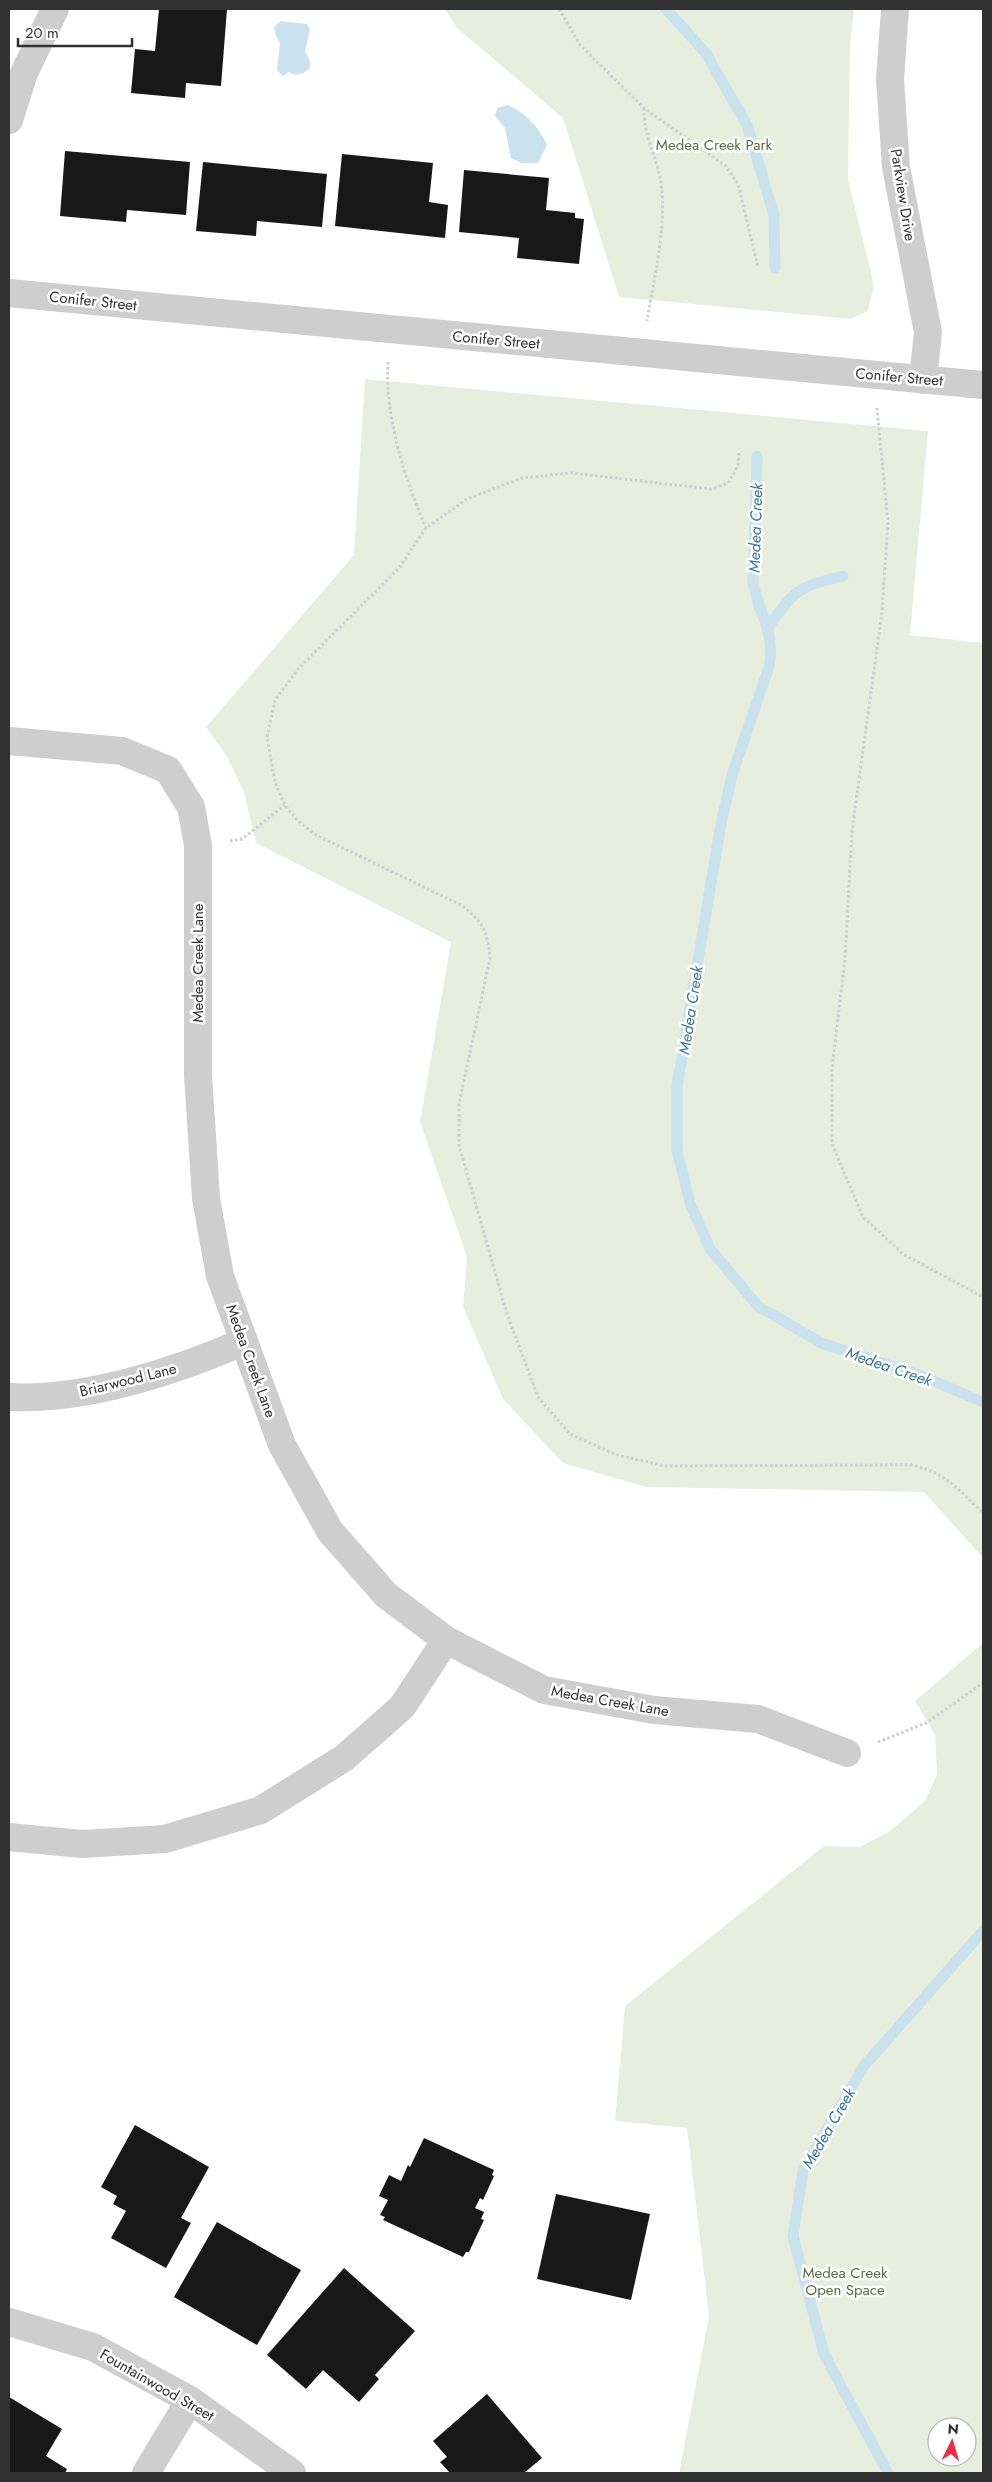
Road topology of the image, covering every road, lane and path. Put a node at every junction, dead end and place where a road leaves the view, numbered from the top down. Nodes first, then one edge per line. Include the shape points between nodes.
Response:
1 (55, 9) edge
2 (559, 9) edge
3 (895, 9) edge
4 (644, 108) junction
5 (9, 120) edge
6 (758, 267) dead end
7 (9, 293) edge
8 (390, 330) junction
9 (643, 354) junction
10 (881, 375) junction
11 (924, 380) junction
12 (983, 385) edge
13 (738, 453) dead end
14 (426, 528) junction
15 (9, 741) edge
16 (285, 805) junction
17 (198, 845) junction
18 (983, 1297) edge
19 (243, 1342) junction
20 (9, 1397) edge
21 (983, 1513) edge
22 (446, 1640) junction
23 (983, 1683) edge
24 (847, 1753) joint
25 (9, 1838) edge
26 (9, 2322) edge
27 (190, 2400) junction
28 (146, 2473) edge
29 (292, 2473) edge

1 - 5 street via 24,73
2 - 4 path via 580,45
3 - 11 street, Parkview Drive via 890,79 896,167 928,332
4 - 6 path via 726,166 738,184
4 - 9 path via 644,124 660,182 662,215
7 - 8 street, Conifer Street
8 - 9 street, Conifer Street
8 - 14 path via 387,378 397,448
9 - 10 street, Conifer Street
10 - 11 street, Conifer Street
10 - 18 path via 877,414 888,522 882,612 852,830 845,959 832,1069 832,1144 863,1216 903,1254
11 - 12 street, Conifer Street
13 - 14 path via 738,466 728,484 711,489 571,473 522,478 467,499
14 - 16 path via 399,568 299,668 275,700 267,737 275,782
15 - 17 street, Medea Creek Lane via 122,750 168,770 191,807
16 - 17 path via 242,839
16 - 21 path via 296,820 316,835 461,905 478,918 488,938 490,958 459,1104 459,1145 506,1312 538,1397 570,1434 617,1456 665,1466 911,1465 929,1468
17 - 19 street, Medea Creek Lane via 198,1075 206,1198 220,1276
19 - 20 street, Briarwood Lane via 198,1362 79,1394
19 - 22 street, Medea Creek Lane via 282,1444 330,1531 386,1595
22 - 24 street, Medea Creek Lane via 544,1690 654,1710 758,1719
22 - 25 street via 402,1707 344,1758 261,1810 165,1839 82,1844
23 - 24 path via 926,1723
26 - 27 street, Fountainwood Street via 93,2347
27 - 28 street
27 - 29 street, Fountainwood Street

